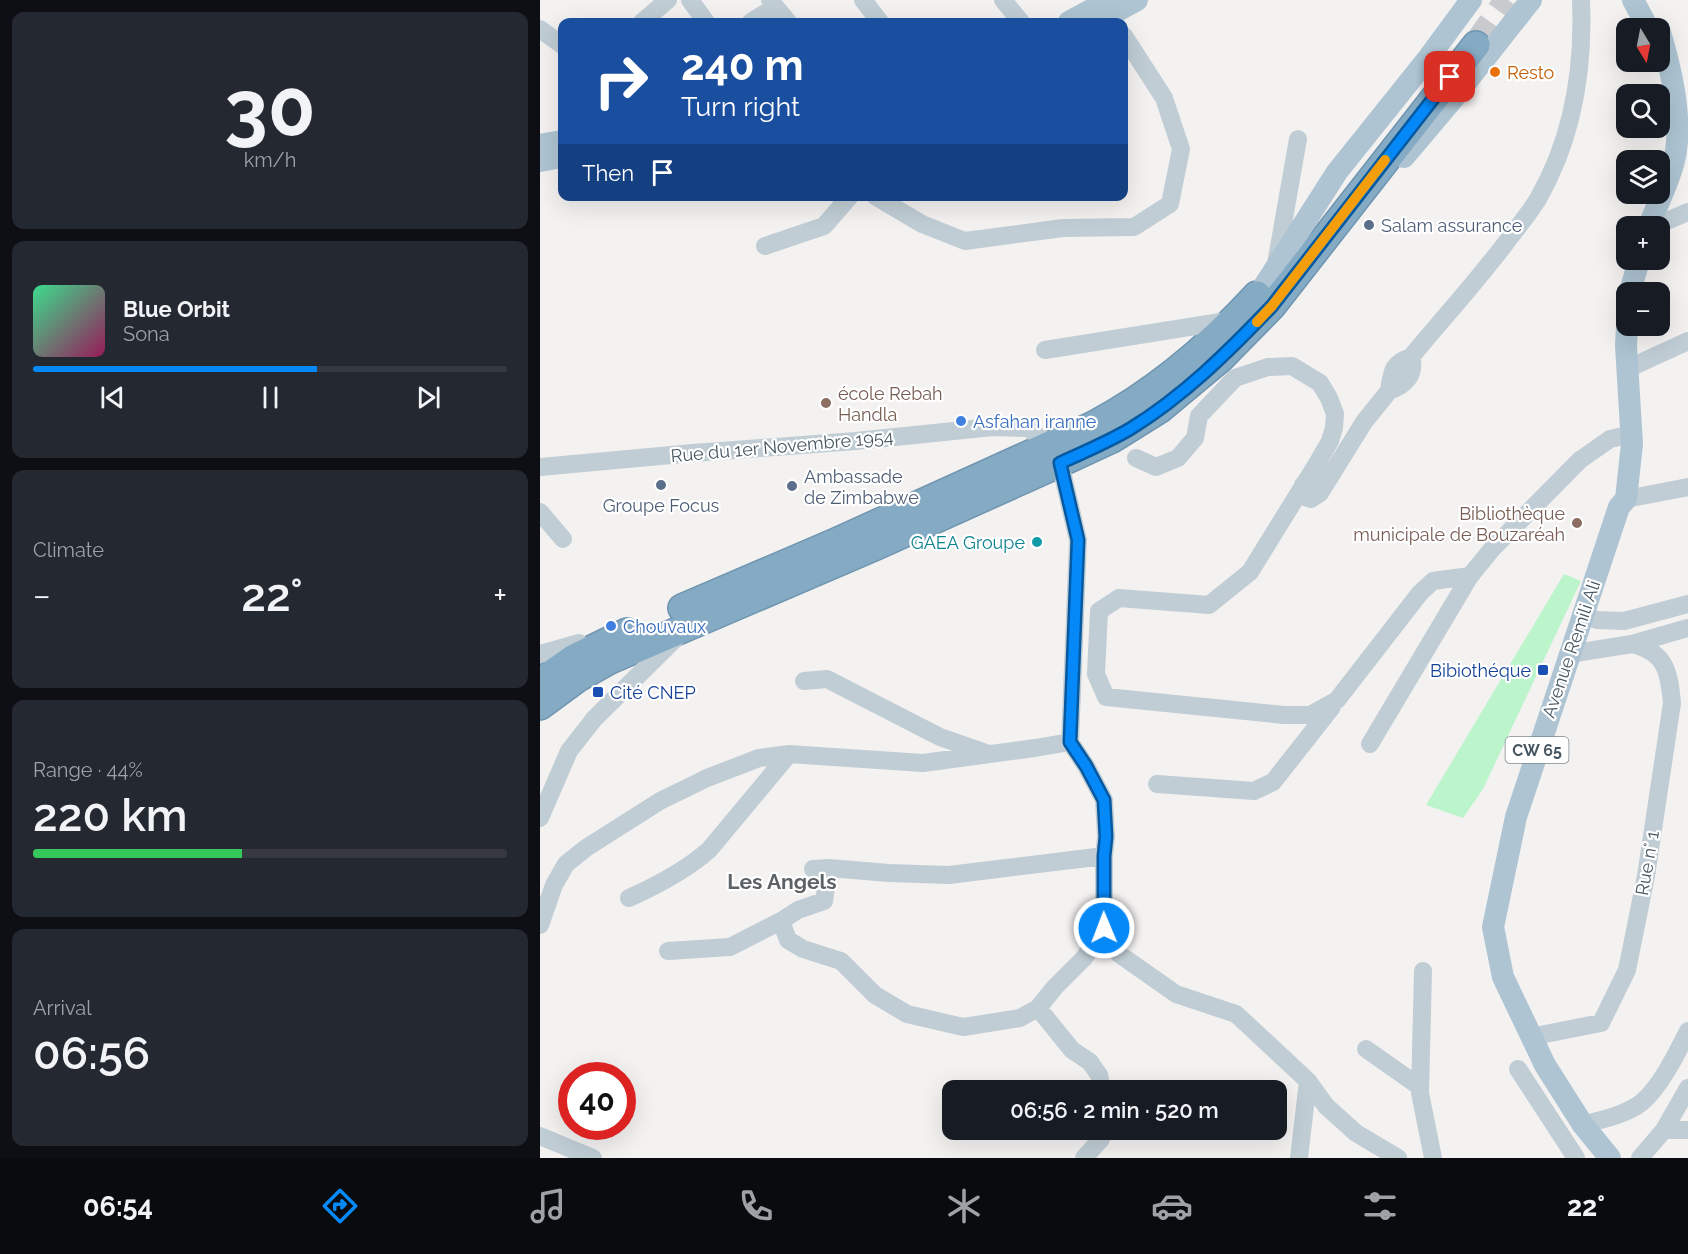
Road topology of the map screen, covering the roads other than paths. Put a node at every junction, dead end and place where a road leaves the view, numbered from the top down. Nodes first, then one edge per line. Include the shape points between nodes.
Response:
1 (668, 0) edge
2 (690, 0) edge
3 (863, 0) edge
4 (1003, 0) edge
5 (1137, 0) edge
6 (1471, 0) edge
7 (1531, 0) edge
8 (1581, 0) edge
9 (1633, 0) edge
10 (1647, 0) edge
11 (773, 3) edge
12 (1108, 15) edge
13 (647, 18) edge
14 (703, 18) edge
15 (756, 18) edge
16 (785, 18) edge
17 (877, 18) edge
18 (1018, 18) edge
19 (1091, 18) edge
20 (1643, 18) edge
21 (1654, 18) edge
22 (540, 29) edge
23 (1468, 40) tunnel mouth
24 (558, 42) edge
25 (1128, 42) edge
26 (1670, 74) edge
27 (1688, 136) edge
28 (1298, 139) dead end
29 (545, 144) edge
30 (558, 155) edge
31 (1671, 173) junction
32 (846, 201) edge
33 (883, 201) edge
34 (1688, 212) edge
35 (1653, 216) edge
36 (1670, 220) edge
37 (765, 246) dead end
38 (1275, 269) junction
39 (1265, 300) junction
40 (1234, 320) junction
41 (1627, 336) edge
42 (1688, 341) edge
43 (1045, 350) dead end
44 (1627, 369) junction
45 (1632, 434) junction
46 (1057, 453) junction
47 (1136, 458) dead end
48 (540, 467) edge
49 (1303, 485) junction
50 (1688, 487) edge
51 (1626, 500) junction
52 (540, 512) edge
53 (563, 539) dead end
54 (1470, 576) junction
55 (1688, 604) edge
56 (1582, 615) junction
57 (687, 626) junction
58 (1688, 628) edge
59 (579, 643) dead end
60 (1632, 644) junction
61 (540, 654) edge
62 (1569, 654) junction
63 (804, 681) dead end
64 (540, 682) edge
65 (1337, 700) junction
66 (540, 706) edge
67 (1070, 742) junction
68 (1370, 744) dead end
69 (789, 754) junction
70 (989, 754) junction
71 (1157, 784) dead end
72 (540, 818) edge
73 (1104, 856) junction
74 (629, 897) dead end
75 (781, 921) junction
76 (540, 925) edge
77 (1104, 928) junction
78 (668, 951) dead end
79 (1423, 971) dead end
80 (1038, 1008) junction
81 (1688, 1031) edge
82 (1530, 1036) junction
83 (1366, 1049) dead end
84 (1518, 1070) dead end
85 (1100, 1080) edge
86 (1308, 1080) junction
87 (1420, 1087) junction
88 (1688, 1088) edge
89 (1584, 1125) junction
90 (1664, 1130) junction
91 (1688, 1130) edge
92 (540, 1136) edge
93 (1100, 1140) edge
94 (593, 1158) edge
95 (1084, 1158) edge
96 (1299, 1158) edge
97 (1398, 1158) edge
98 (1432, 1158) edge
99 (1576, 1158) edge
100 (1610, 1158) edge
101 (1640, 1158) edge

1 - 13 street
2 - 14 street
3 - 17 street
4 - 18 street
5 - 12 main road
6 - 38 main road via 1338,172
7 - 39 main road via 1326,249
8 - 49 street via 1577,92 1568,128 1537,202 1411,357 1413,365 1408,380 1389,391 1364,422 1320,493 1311,499 1305,497
9 - 20 main road
10 - 21 main road
11 - 15 street
11 - 16 street
12 - 19 main road
22 - 24 street
23 - 39 highway via 1300,244
25 - 33 street via 1164,98 1181,149 1170,204 1161,210 1134,227 1063,228 965,241 922,224
26 - 31 main road via 1678,126
27 - 31 main road
28 - 38 street
29 - 30 main road
31 - 35 main road
32 - 37 street via 824,226
34 - 36 street
38 - 39 main road
39 - 40 highway
39 - 46 highway via 1221,359 1160,409 1112,439
40 - 43 street
40 - 46 highway via 1140,398 1092,426
41 - 44 main road, Avenue Remili Ali / CW 65
42 - 44 street
44 - 45 main road, Avenue Remili Ali / CW 65
45 - 51 main road, Avenue Remili Ali / CW 65
45 - 54 street via 1610,439 1580,460
46 - 48 street, Rue du 1er Novembre 1954 via 1029,428 993,427
46 - 57 highway via 876,546
46 - 64 highway via 836,542 606,642
46 - 67 street via 1078,540
47 - 49 street via 1156,467 1178,458 1195,438 1199,416 1235,378 1268,367 1292,366 1320,383 1335,414 1330,441
49 - 65 street via 1250,572 1209,605 1119,598 1099,611 1095,674 1106,697 1284,716 1310,715
50 - 51 street
51 - 56 main road, Avenue Remili Ali / CW 65 via 1619,507
52 - 53 street
54 - 65 street via 1433,581 1420,593
54 - 68 street
55 - 56 street via 1624,621
56 - 62 main road, Avenue Remili Ali / CW 65
57 - 66 highway via 596,668
57 - 72 street via 594,718 569,750
58 - 60 street
59 - 61 street
60 - 62 street
60 - 82 street, Rue n° 1 via 1647,648 1665,666 1672,703 1646,876 1627,970 1601,1023
62 - 82 main road, Avenue Remili Ali / CW 65 via 1516,817 1493,927 1503,977
63 - 70 street via 827,679 940,737
65 - 71 street via 1273,782 1254,791
67 - 70 street
67 - 73 street via 1104,800
69 - 70 street via 923,763
69 - 74 street via 709,850 662,883
69 - 76 street via 759,758 707,778 660,801 586,848 566,864
73 - 75 street via 949,875 821,868 824,901
73 - 77 street
75 - 78 street via 730,947
75 - 80 street via 788,940 803,950 841,961 875,995 907,1014 963,1027 1020,1018
77 - 80 street via 1084,958
77 - 86 street via 1119,954 1176,994 1236,1014
79 - 87 street
80 - 85 street via 1072,1050 1090,1062
81 - 89 street via 1655,1088 1641,1102 1620,1114
82 - 89 main road, Avenue Remili Ali / CW 65
83 - 87 street
84 - 99 street
86 - 96 street
86 - 97 street via 1326,1106 1356,1132
87 - 98 street
88 - 90 street
89 - 100 main road, Avenue Remili Ali / CW 65
90 - 91 street
90 - 101 street
92 - 94 street
93 - 95 street

